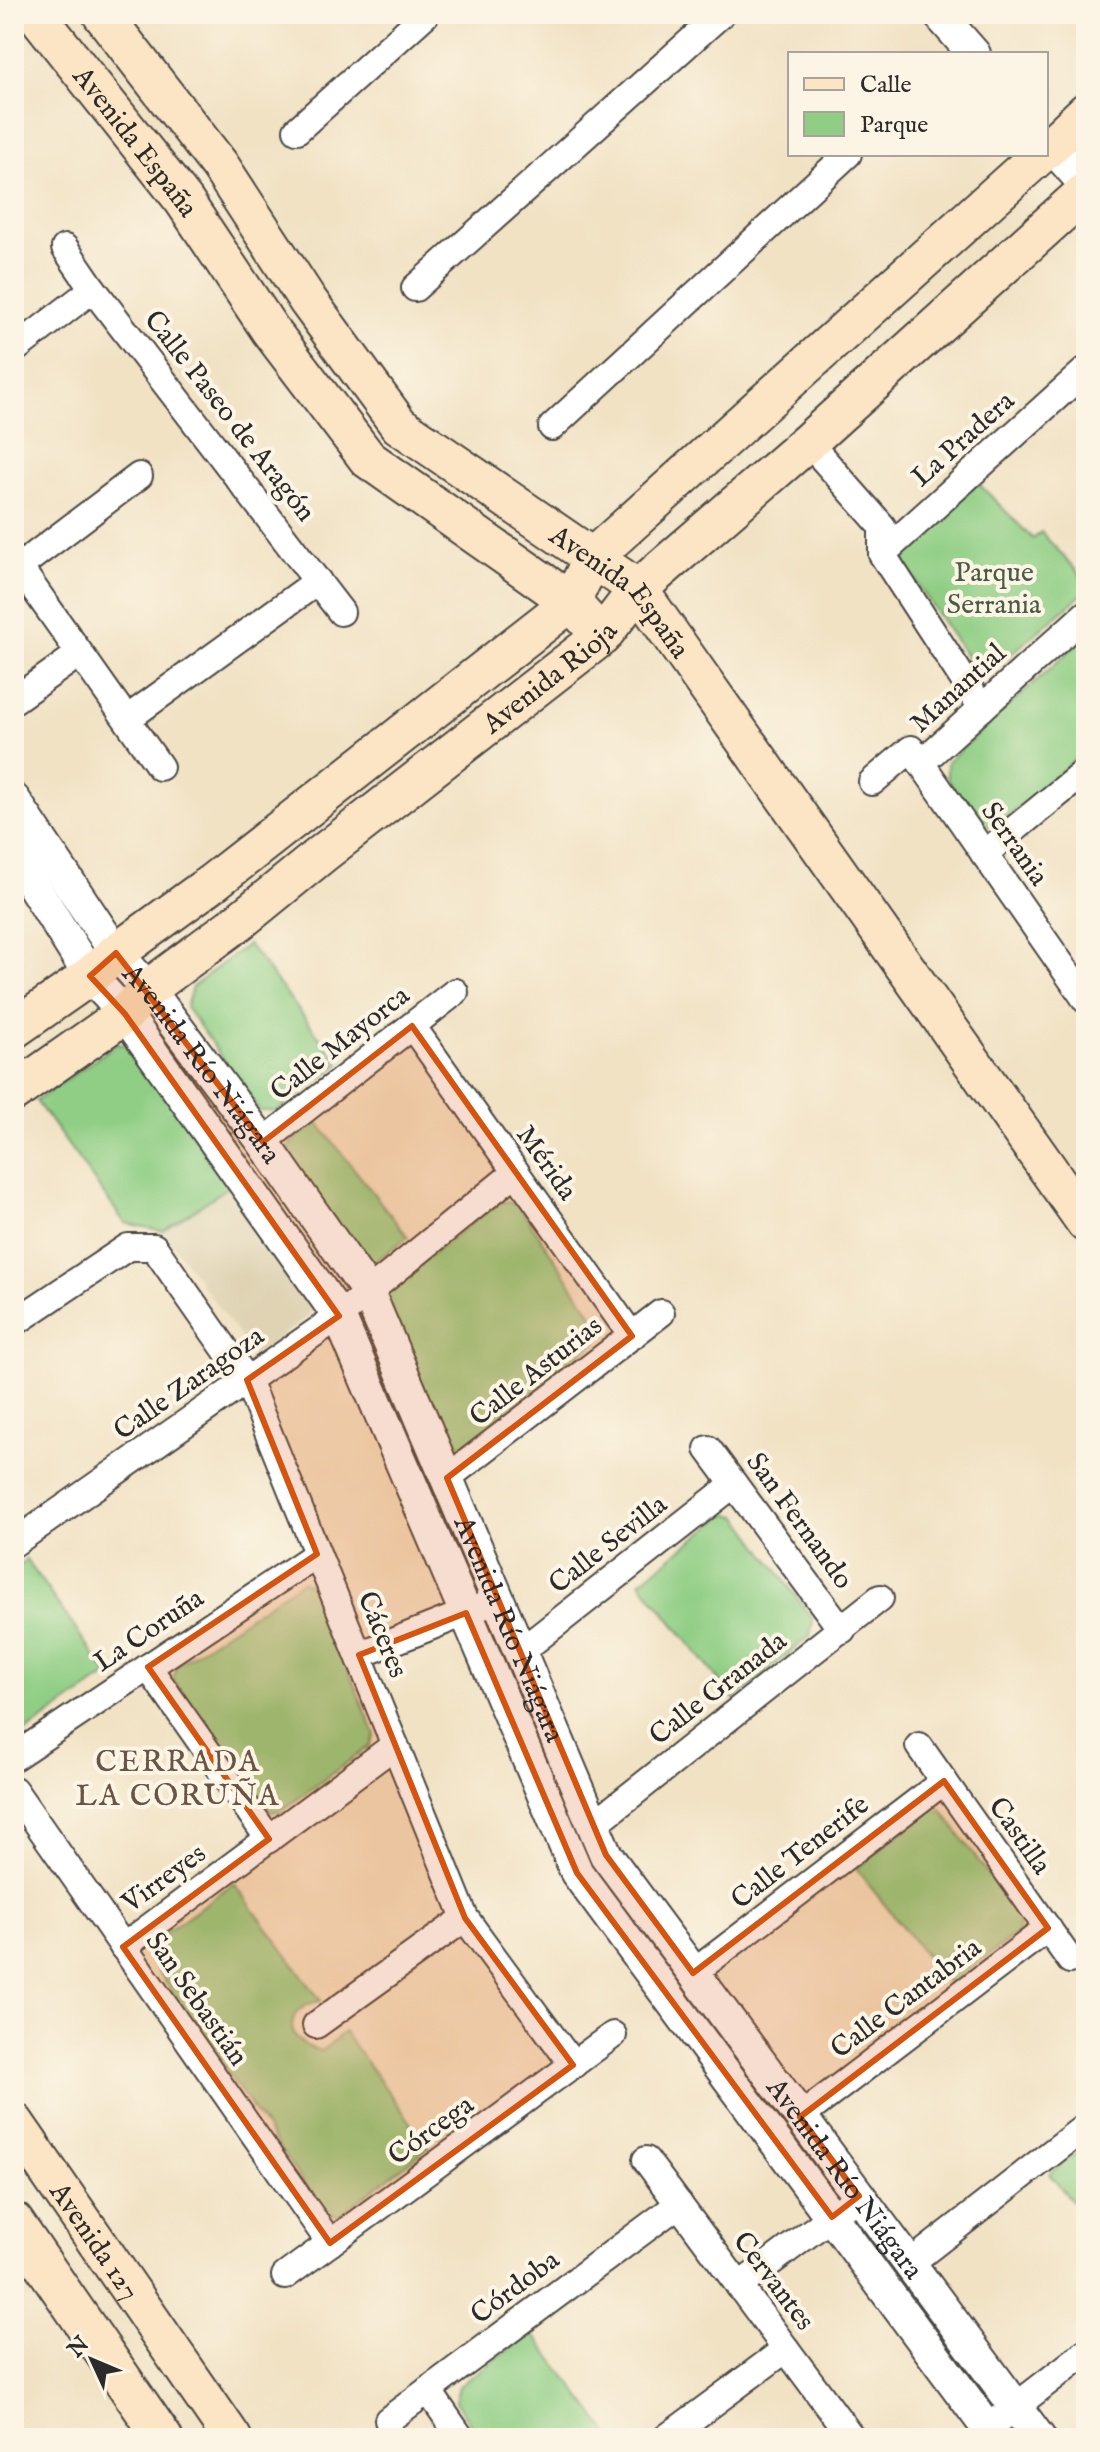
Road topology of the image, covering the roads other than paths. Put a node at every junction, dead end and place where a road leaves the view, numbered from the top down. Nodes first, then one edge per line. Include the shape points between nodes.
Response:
1 (36, 14) edge
2 (102, 14) edge
3 (426, 14) edge
4 (721, 14) edge
5 (939, 14) edge
6 (966, 51) edge
7 (1086, 112) edge
8 (297, 130) dead end
9 (1048, 145) edge
10 (1048, 149) edge
11 (846, 156) edge
12 (1036, 156) edge
13 (1086, 188) edge
14 (65, 248) dead end
15 (415, 288) dead end
16 (93, 289) junction
17 (308, 301) junction
18 (270, 330) junction
19 (14, 350) edge
20 (1086, 370) edge
21 (552, 427) dead end
22 (808, 442) junction
23 (139, 476) dead end
24 (882, 554) junction
25 (593, 557) junction
26 (16, 564) edge
27 (318, 581) junction
28 (638, 589) junction
29 (571, 602) junction
30 (341, 612) dead end
31 (1086, 614) edge
32 (602, 636) junction
33 (79, 654) junction
34 (14, 700) edge
35 (982, 708) junction
36 (127, 719) junction
37 (921, 763) junction
38 (160, 767) dead end
39 (1086, 771) edge
40 (872, 782) dead end
41 (14, 800) edge
42 (292, 819) junction
43 (322, 854) junction
44 (984, 854) junction
45 (14, 855) edge
46 (212, 883) junction
47 (241, 920) junction
48 (103, 965) junction
49 (455, 992) dead end
50 (1086, 1000) edge
51 (137, 1002) junction
52 (412, 1026) junction
53 (14, 1029) edge
54 (14, 1092) edge
55 (263, 1142) junction
56 (516, 1172) junction
57 (1086, 1223) edge
58 (368, 1292) junction
59 (661, 1313) dead end
60 (339, 1316) junction
61 (14, 1323) edge
62 (632, 1336) junction
63 (247, 1380) junction
64 (708, 1449) dead end
65 (447, 1478) junction
66 (734, 1484) junction
67 (14, 1543) edge
68 (317, 1554) junction
69 (880, 1598) dead end
70 (498, 1600) junction
71 (466, 1613) junction
72 (842, 1630) junction
73 (520, 1652) junction
74 (359, 1655) junction
75 (148, 1667) junction
76 (395, 1745) junction
77 (919, 1746) dead end
78 (14, 1757) edge
79 (944, 1781) junction
80 (14, 1790) edge
81 (593, 1825) junction
82 (269, 1839) junction
83 (465, 1918) junction
84 (1048, 1928) junction
85 (123, 1947) junction
86 (1070, 1960) dead end
87 (693, 1973) junction
88 (316, 2025) dead end
89 (613, 2035) dead end
90 (573, 2065) junction
91 (800, 2117) junction
92 (14, 2122) edge
93 (1086, 2126) edge
94 (646, 2160) dead end
95 (859, 2196) junction
96 (679, 2204) junction
97 (832, 2217) junction
98 (14, 2222) edge
99 (330, 2243) junction
100 (909, 2264) junction
101 (285, 2276) dead end
102 (739, 2286) junction
103 (786, 2349) junction
104 (1086, 2352) edge
105 (428, 2390) junction
106 (1016, 2407) junction
107 (388, 2420) dead end
108 (992, 2433) edge
109 (163, 2438) edge
110 (232, 2438) edge
111 (461, 2438) edge
112 (666, 2438) edge
113 (852, 2438) edge
114 (1039, 2438) edge

1 - 18 main road, Avenida España via 184,201
2 - 17 main road, Avenida España via 220,166
3 - 8 street
4 - 15 street
5 - 6 street
7 - 9 main road, Avenida Rioja
10 - 13 street
11 - 21 street
12 - 25 main road, Avenida Rioja
13 - 22 main road, Avenida Rioja
14 - 16 street, Calle Paseo de Aragón
16 - 19 street
16 - 27 street, Calle Paseo de Aragón
17 - 18 main road
17 - 25 main road, Avenida España via 399,425
18 - 29 main road, Avenida España via 368,459
20 - 24 street, La Pradera
22 - 24 street via 882,526
22 - 28 main road, Avenida Rioja
23 - 26 street
24 - 35 street
25 - 28 main road, Avenida España
25 - 29 main road, Avenida Rioja
26 - 33 street
27 - 30 street, Calle Paseo de Aragón
27 - 36 street
28 - 32 main road, Avenida Rioja
28 - 57 main road, Avenida España
29 - 32 main road, Avenida España
29 - 42 main road, Avenida Rioja
31 - 35 street, Manantial
32 - 43 main road, Avenida Rioja
33 - 34 street
33 - 36 street
35 - 37 street, Manantial
36 - 38 street
37 - 40 street, Manantial via 911,749
37 - 44 street, Serrania
39 - 44 street
41 - 48 street, Avenida Río Niágara
42 - 43 main road
42 - 46 main road, Avenida Rioja
43 - 47 main road, Avenida Rioja
44 - 50 street, Serrania
45 - 48 street, Avenida Río Niágara
46 - 47 main road
46 - 48 main road, Avenida Rioja
47 - 51 main road, Avenida Rioja
48 - 51 street, Avenida Río Niágara
48 - 53 main road, Avenida Rioja
49 - 52 street, Calle Mayorca
51 - 54 main road, Avenida Rioja
51 - 55 street, Avenida Río Niágara
51 - 60 street, Avenida Río Niágara
52 - 55 street, Calle Mayorca
52 - 56 street, Mérida
55 - 58 street, Avenida Río Niágara
56 - 58 street, Calle Zaragoza
56 - 62 street, Mérida
58 - 60 street, Calle Zaragoza
58 - 65 street, Avenida Río Niágara
59 - 62 street, Calle Asturias
60 - 63 street, Calle Zaragoza
60 - 71 street, Avenida Río Niágara
61 - 63 street, Cáceres via 128,1247 154,1247
62 - 65 street, Calle Asturias
63 - 67 street, Calle Zaragoza
63 - 68 street, Cáceres
64 - 66 street, San Fernando
65 - 70 street, Avenida Río Niágara
66 - 72 street, San Fernando
66 - 73 street, Calle Sevilla
68 - 74 street, Cáceres
68 - 75 street, La Coruña
69 - 72 street, Calle Granada
70 - 71 street
70 - 73 street, Avenida Río Niágara
71 - 74 street
71 - 97 street, Avenida Río Niágara via 577,1873
72 - 81 street, Calle Granada
73 - 81 street, Avenida Río Niágara
74 - 76 street, Cáceres
75 - 78 street, La Coruña
75 - 82 street
76 - 82 street, Virreyes
76 - 83 street, Cáceres
77 - 79 street, Castilla
79 - 84 street, Castilla
79 - 87 street, Calle Tenerife
80 - 85 street, San Sebastián
81 - 87 street, Avenida Río Niágara via 606,1855
82 - 85 street, Virreyes
83 - 88 street
83 - 90 street, Cáceres
84 - 86 street, Castilla
84 - 91 street, Calle Cantabria
85 - 99 street, San Sebastián
87 - 91 street, Avenida Río Niágara
89 - 90 street, Córcega
90 - 99 street, Córcega
91 - 95 street, Avenida Río Niágara
92 - 110 main road, Avenida 127
93 - 100 street
94 - 96 street, Cervantes
95 - 97 street
95 - 100 street, Avenida Río Niágara
96 - 102 street, Cervantes
96 - 105 street, Córdoba
97 - 102 street
97 - 108 street, Avenida Río Niágara
98 - 109 main road, Avenida 127
99 - 101 street, Córcega
100 - 106 street, Avenida Río Niágara
102 - 103 street, Cervantes
103 - 112 street
103 - 113 street, Cervantes
104 - 106 street
105 - 107 street, Córdoba
105 - 111 street
106 - 108 street
106 - 114 street, Avenida Río Niágara

